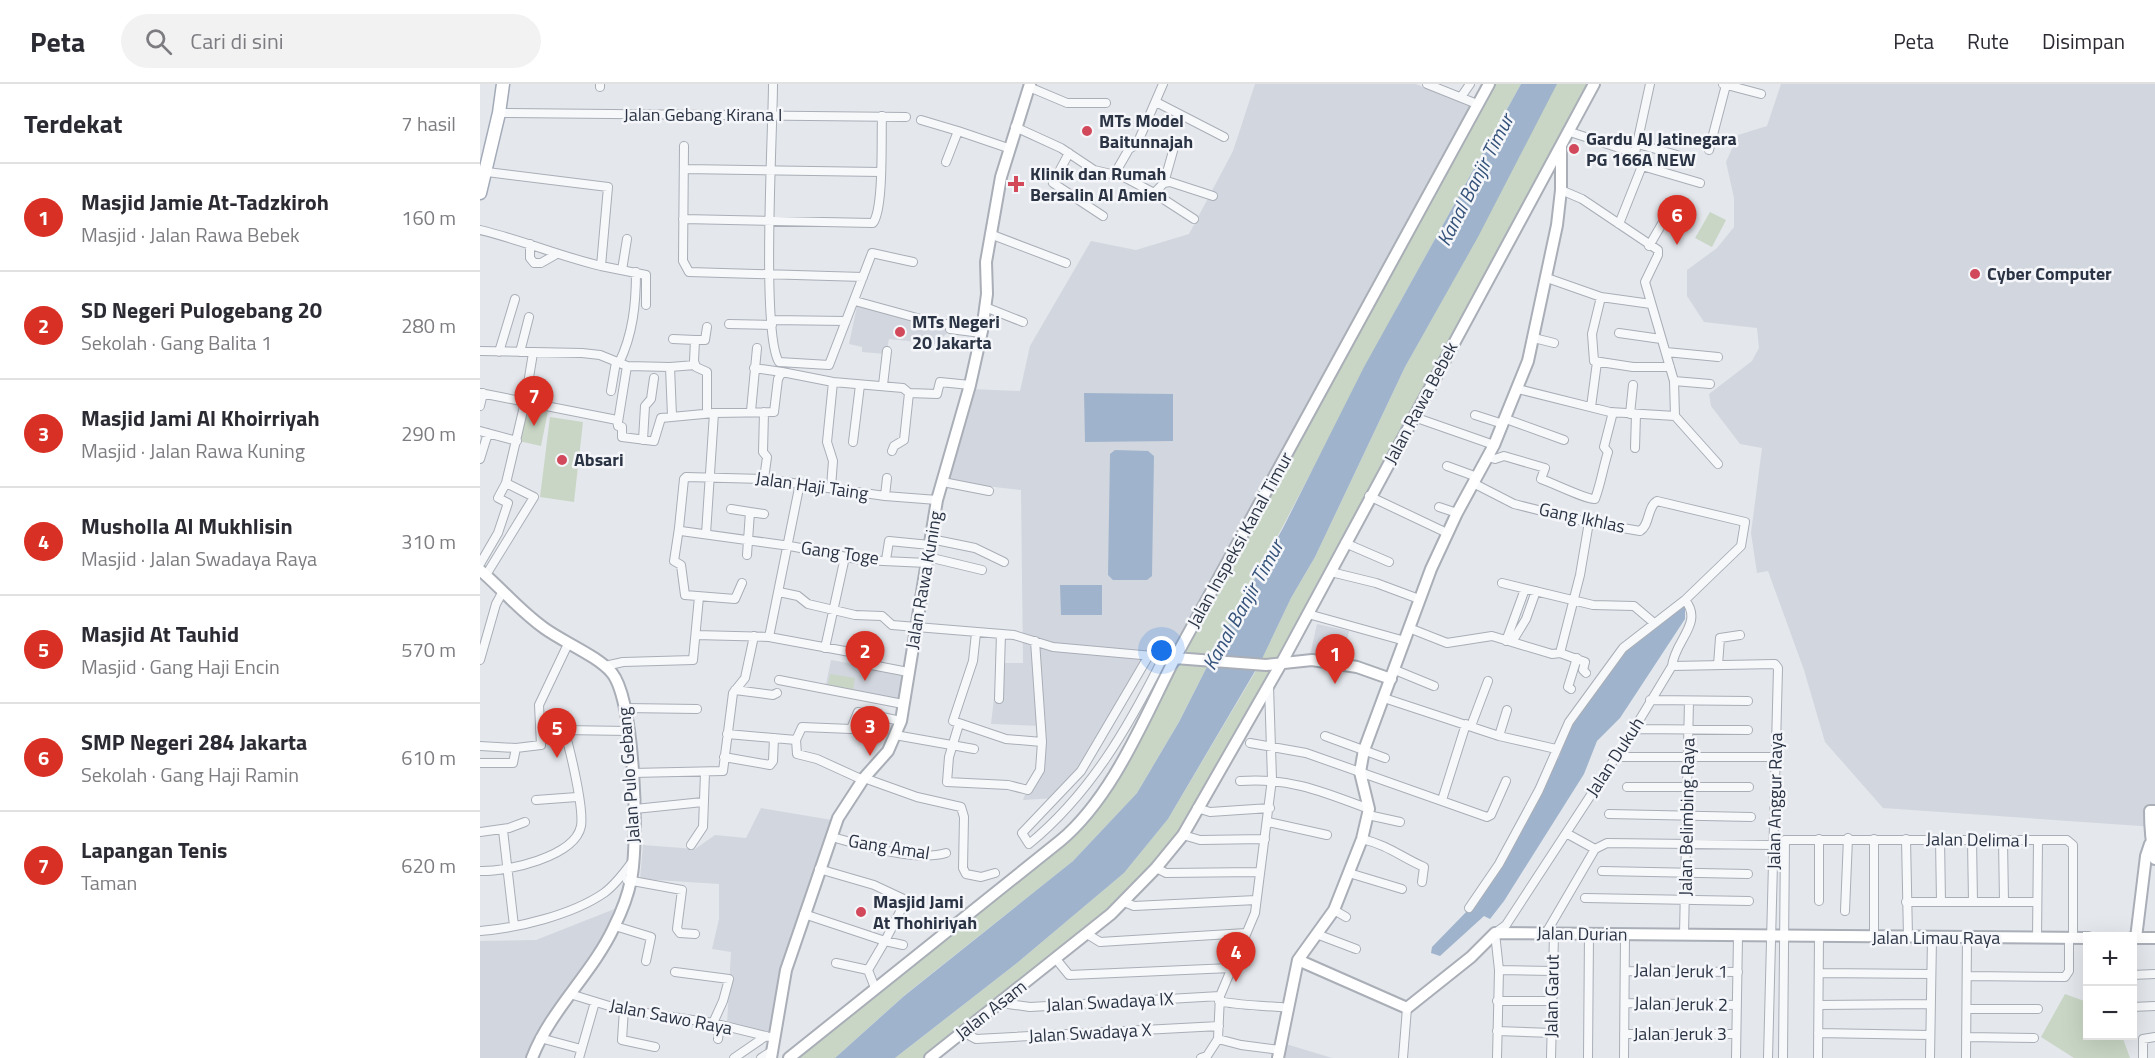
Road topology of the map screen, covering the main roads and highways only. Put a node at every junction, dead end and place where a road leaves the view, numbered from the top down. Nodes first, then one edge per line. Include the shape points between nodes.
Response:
1 (503, 84) edge
2 (480, 194) edge

1 - 2 main road

